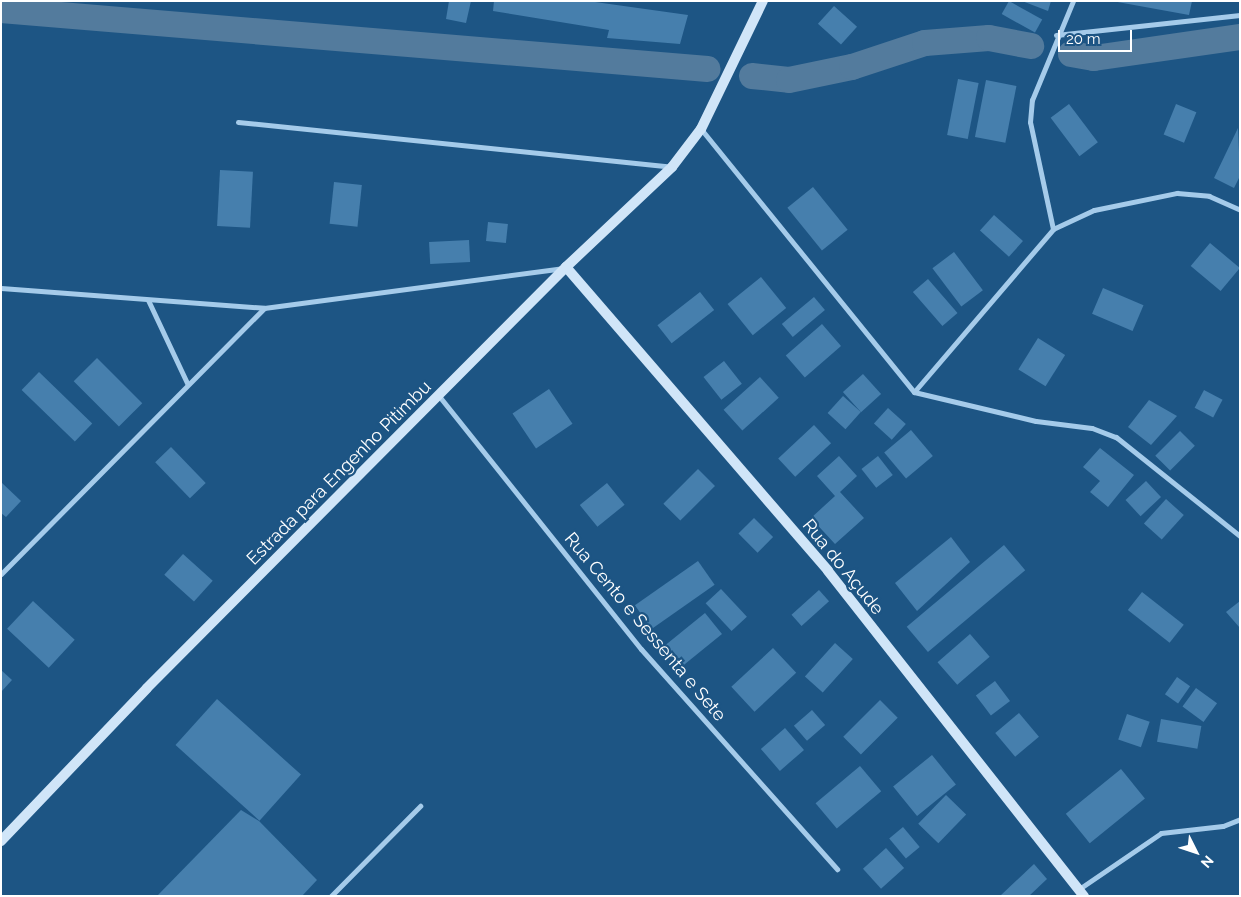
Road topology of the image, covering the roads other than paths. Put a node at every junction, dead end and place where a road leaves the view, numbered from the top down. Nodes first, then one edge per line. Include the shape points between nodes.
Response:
1 (763, 1) edge
2 (1073, 1) edge
3 (1240, 15) edge
4 (1056, 35) junction
5 (238, 122) dead end
6 (701, 129) junction
7 (672, 167) junction
8 (1240, 210) edge
9 (1053, 229) junction
10 (566, 267) junction
11 (1, 288) edge
12 (148, 300) junction
13 (264, 308) junction
14 (187, 383) junction
15 (914, 392) junction
16 (438, 396) junction
17 (1240, 536) edge
18 (1, 574) edge
19 (420, 806) dead end
20 (1240, 819) edge
21 (1, 842) edge
22 (837, 868) dead end
23 (1082, 892) edge
24 (331, 896) edge

1 - 6 street, Estrada para Engenho Pitimbu
2 - 4 street
3 - 4 street
4 - 9 street via 1032,100 1030,122
5 - 7 street
6 - 7 street, Estrada para Engenho Pitimbu
6 - 15 street
7 - 10 street, Estrada para Engenho Pitimbu
8 - 9 street via 1209,196 1177,193 1094,210
9 - 15 street
10 - 13 street
10 - 16 street, Estrada para Engenho Pitimbu
10 - 23 street, Rua do Açude via 828,571
11 - 12 street
12 - 13 street
12 - 14 street
13 - 14 street
14 - 18 street
15 - 17 street via 1036,421 1092,428 1116,437
16 - 21 street, Estrada para Engenho Pitimbu via 147,688
16 - 22 street, Rua Cento e Sessenta e Sete via 641,649
19 - 24 street
20 - 23 street via 1223,826 1161,833

